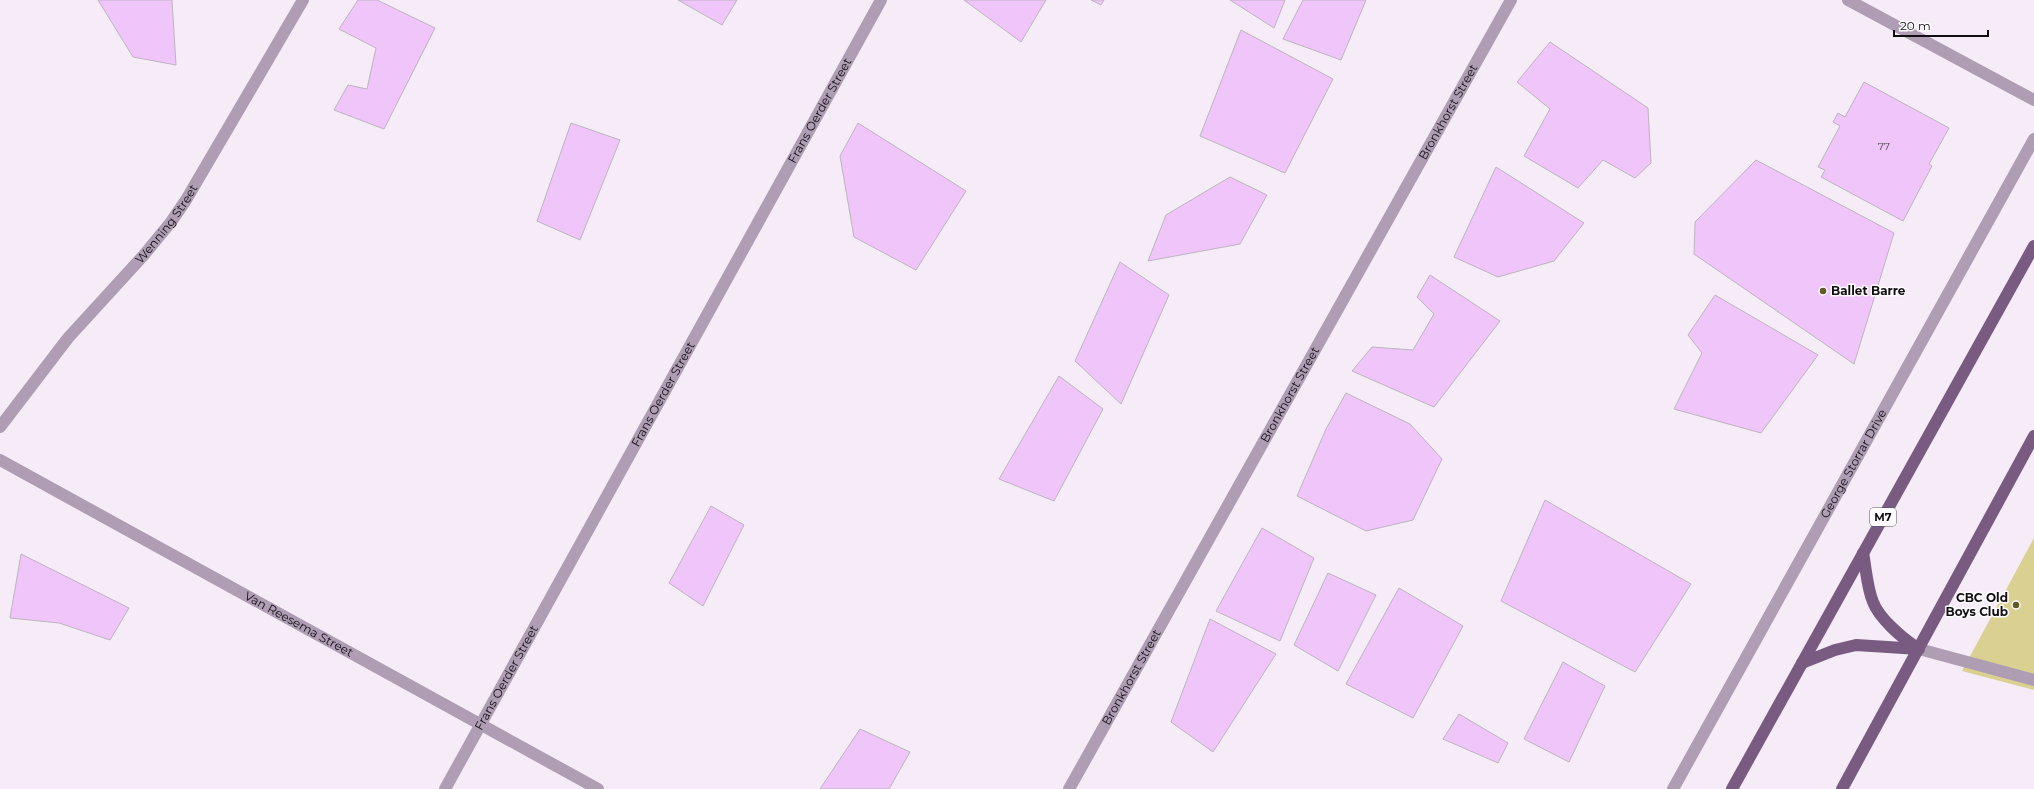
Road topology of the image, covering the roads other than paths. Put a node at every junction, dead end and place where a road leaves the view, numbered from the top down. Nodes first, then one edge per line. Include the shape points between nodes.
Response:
1 (303, 0) edge
2 (881, 0) edge
3 (1511, 0) edge
4 (1848, 0) edge
5 (2034, 100) edge
6 (2034, 139) edge
7 (2034, 246) edge
8 (0, 427) edge
9 (2034, 436) edge
10 (0, 460) edge
11 (1863, 553) junction
12 (1919, 649) junction
13 (1802, 663) junction
14 (2034, 680) edge
15 (481, 725) junction
16 (445, 789) edge
17 (598, 789) edge
18 (1068, 789) edge
19 (1673, 789) edge
20 (1732, 789) edge
21 (1842, 789) edge

1 - 8 street, Wenning Street via 171,222 68,338
2 - 15 street, Frans Oerder Street
3 - 18 street, Bronkhorst Street
4 - 5 street
6 - 19 street, George Storrar Drive
7 - 11 main road, M7
9 - 12 main road
10 - 15 street, Van Reesema Street
11 - 12 main road via 1874,604 1898,635
11 - 13 main road, M7
12 - 13 main road via 1856,645
12 - 14 street
12 - 21 main road
13 - 20 main road, M7
15 - 16 street, Frans Oerder Street
15 - 17 street, Van Reesema Street

